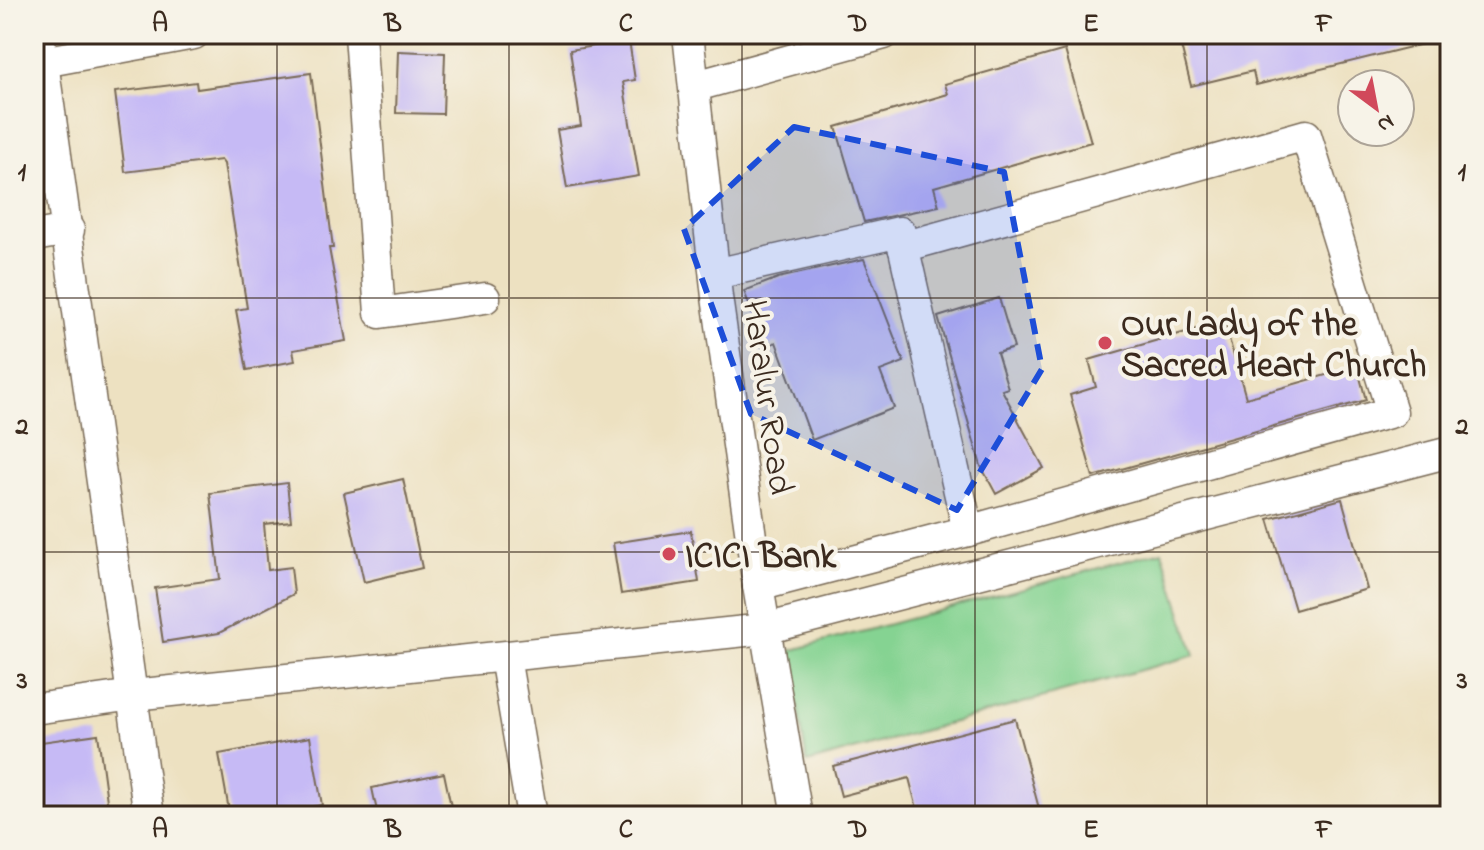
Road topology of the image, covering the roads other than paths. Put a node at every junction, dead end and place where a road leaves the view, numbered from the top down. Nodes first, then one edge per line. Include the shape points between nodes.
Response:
1 (194, 34) edge
2 (360, 34) edge
3 (688, 34) edge
4 (884, 34) edge
5 (41, 48) edge
6 (696, 86) junction
7 (69, 230) junction
8 (34, 236) edge
9 (903, 247) junction
10 (715, 274) junction
11 (485, 298) dead end
12 (1450, 452) edge
13 (968, 531) junction
14 (758, 586) junction
15 (765, 629) junction
16 (505, 657) junction
17 (133, 695) junction
18 (34, 709) edge
19 (149, 816) edge
20 (532, 816) edge
21 (797, 816) edge

1 - 5 street
2 - 11 street via 380,313
3 - 6 street, Haralur Road
4 - 6 street
5 - 7 street
6 - 10 street, Haralur Road
7 - 8 street
7 - 17 street
9 - 10 street via 900,232
9 - 13 street
9 - 13 street via 1306,135 1392,412
10 - 14 street, Haralur Road
12 - 15 street
13 - 14 street
14 - 15 street, Haralur Road
15 - 16 street
15 - 21 street, Haralur Road
16 - 17 street
16 - 20 street
17 - 18 street
17 - 19 street

